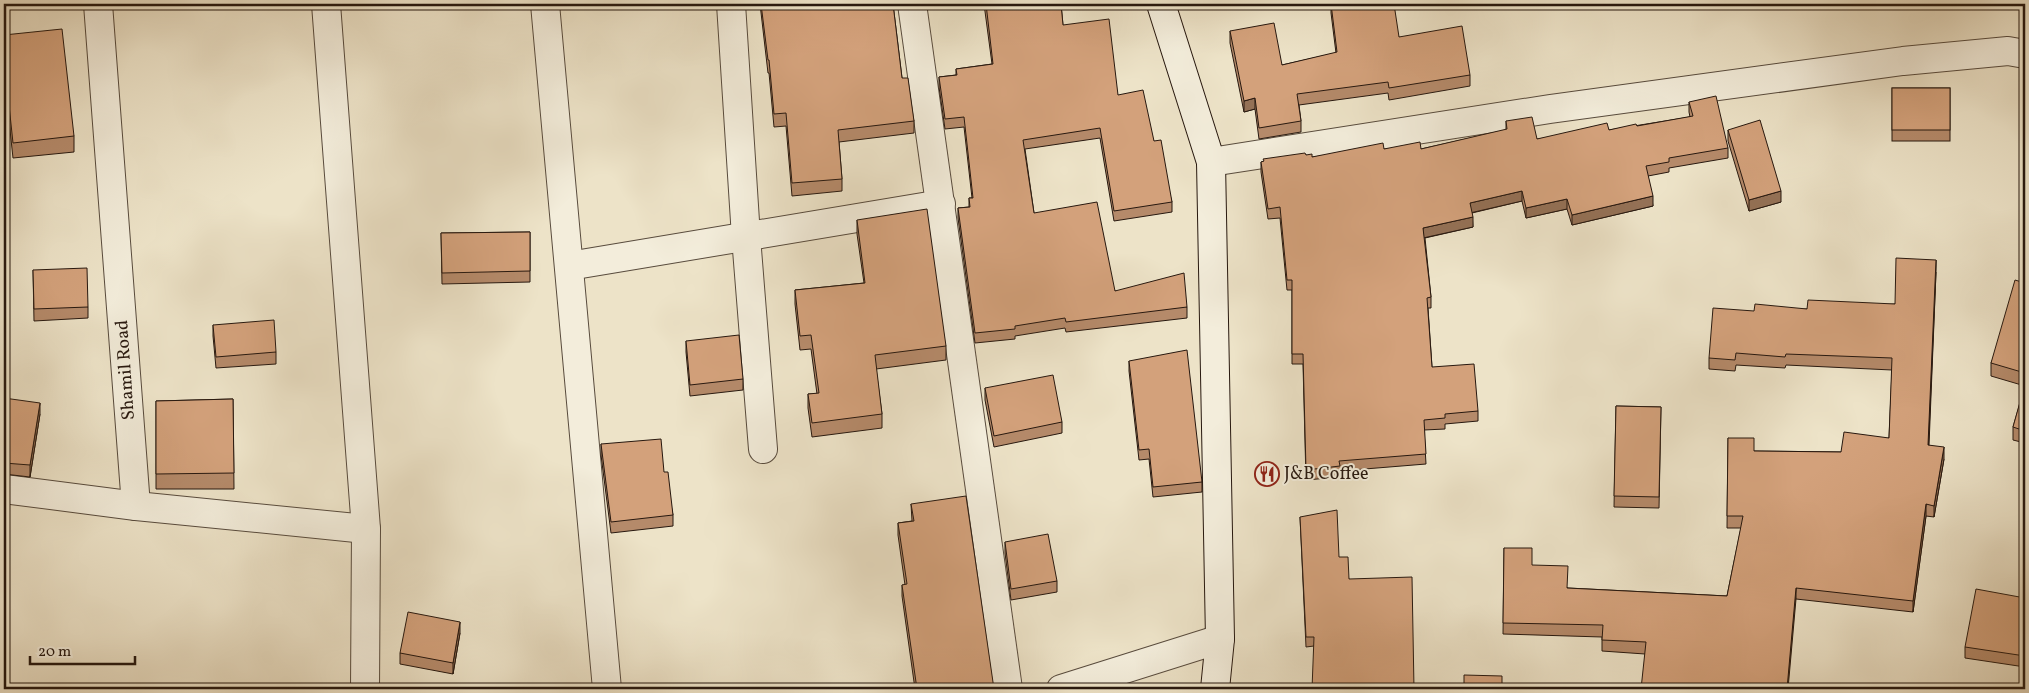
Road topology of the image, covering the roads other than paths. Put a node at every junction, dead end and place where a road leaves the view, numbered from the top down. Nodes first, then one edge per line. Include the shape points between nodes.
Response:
1 (98, 4) edge
2 (326, 4) edge
3 (545, 4) edge
4 (731, 4) edge
5 (912, 4) edge
6 (1162, 4) edge
7 (2025, 54) edge
8 (1211, 162) junction
9 (941, 204) junction
10 (746, 237) junction
11 (570, 266) junction
12 (763, 448) dead end
13 (4, 489) edge
14 (136, 506) junction
15 (366, 529) junction
16 (1220, 639) junction
17 (364, 689) edge
18 (607, 689) edge
19 (1008, 689) edge
20 (1061, 689) edge
21 (1215, 689) edge

1 - 14 street, Shamil Road
2 - 15 street
3 - 11 street
4 - 10 street
5 - 9 street
6 - 8 street
7 - 8 street via 2008,51 1903,61 1550,109
8 - 16 street
9 - 10 street
9 - 19 street
10 - 11 street
10 - 12 street
11 - 18 street
13 - 14 street
14 - 15 street
15 - 17 street
16 - 20 street
16 - 21 street

